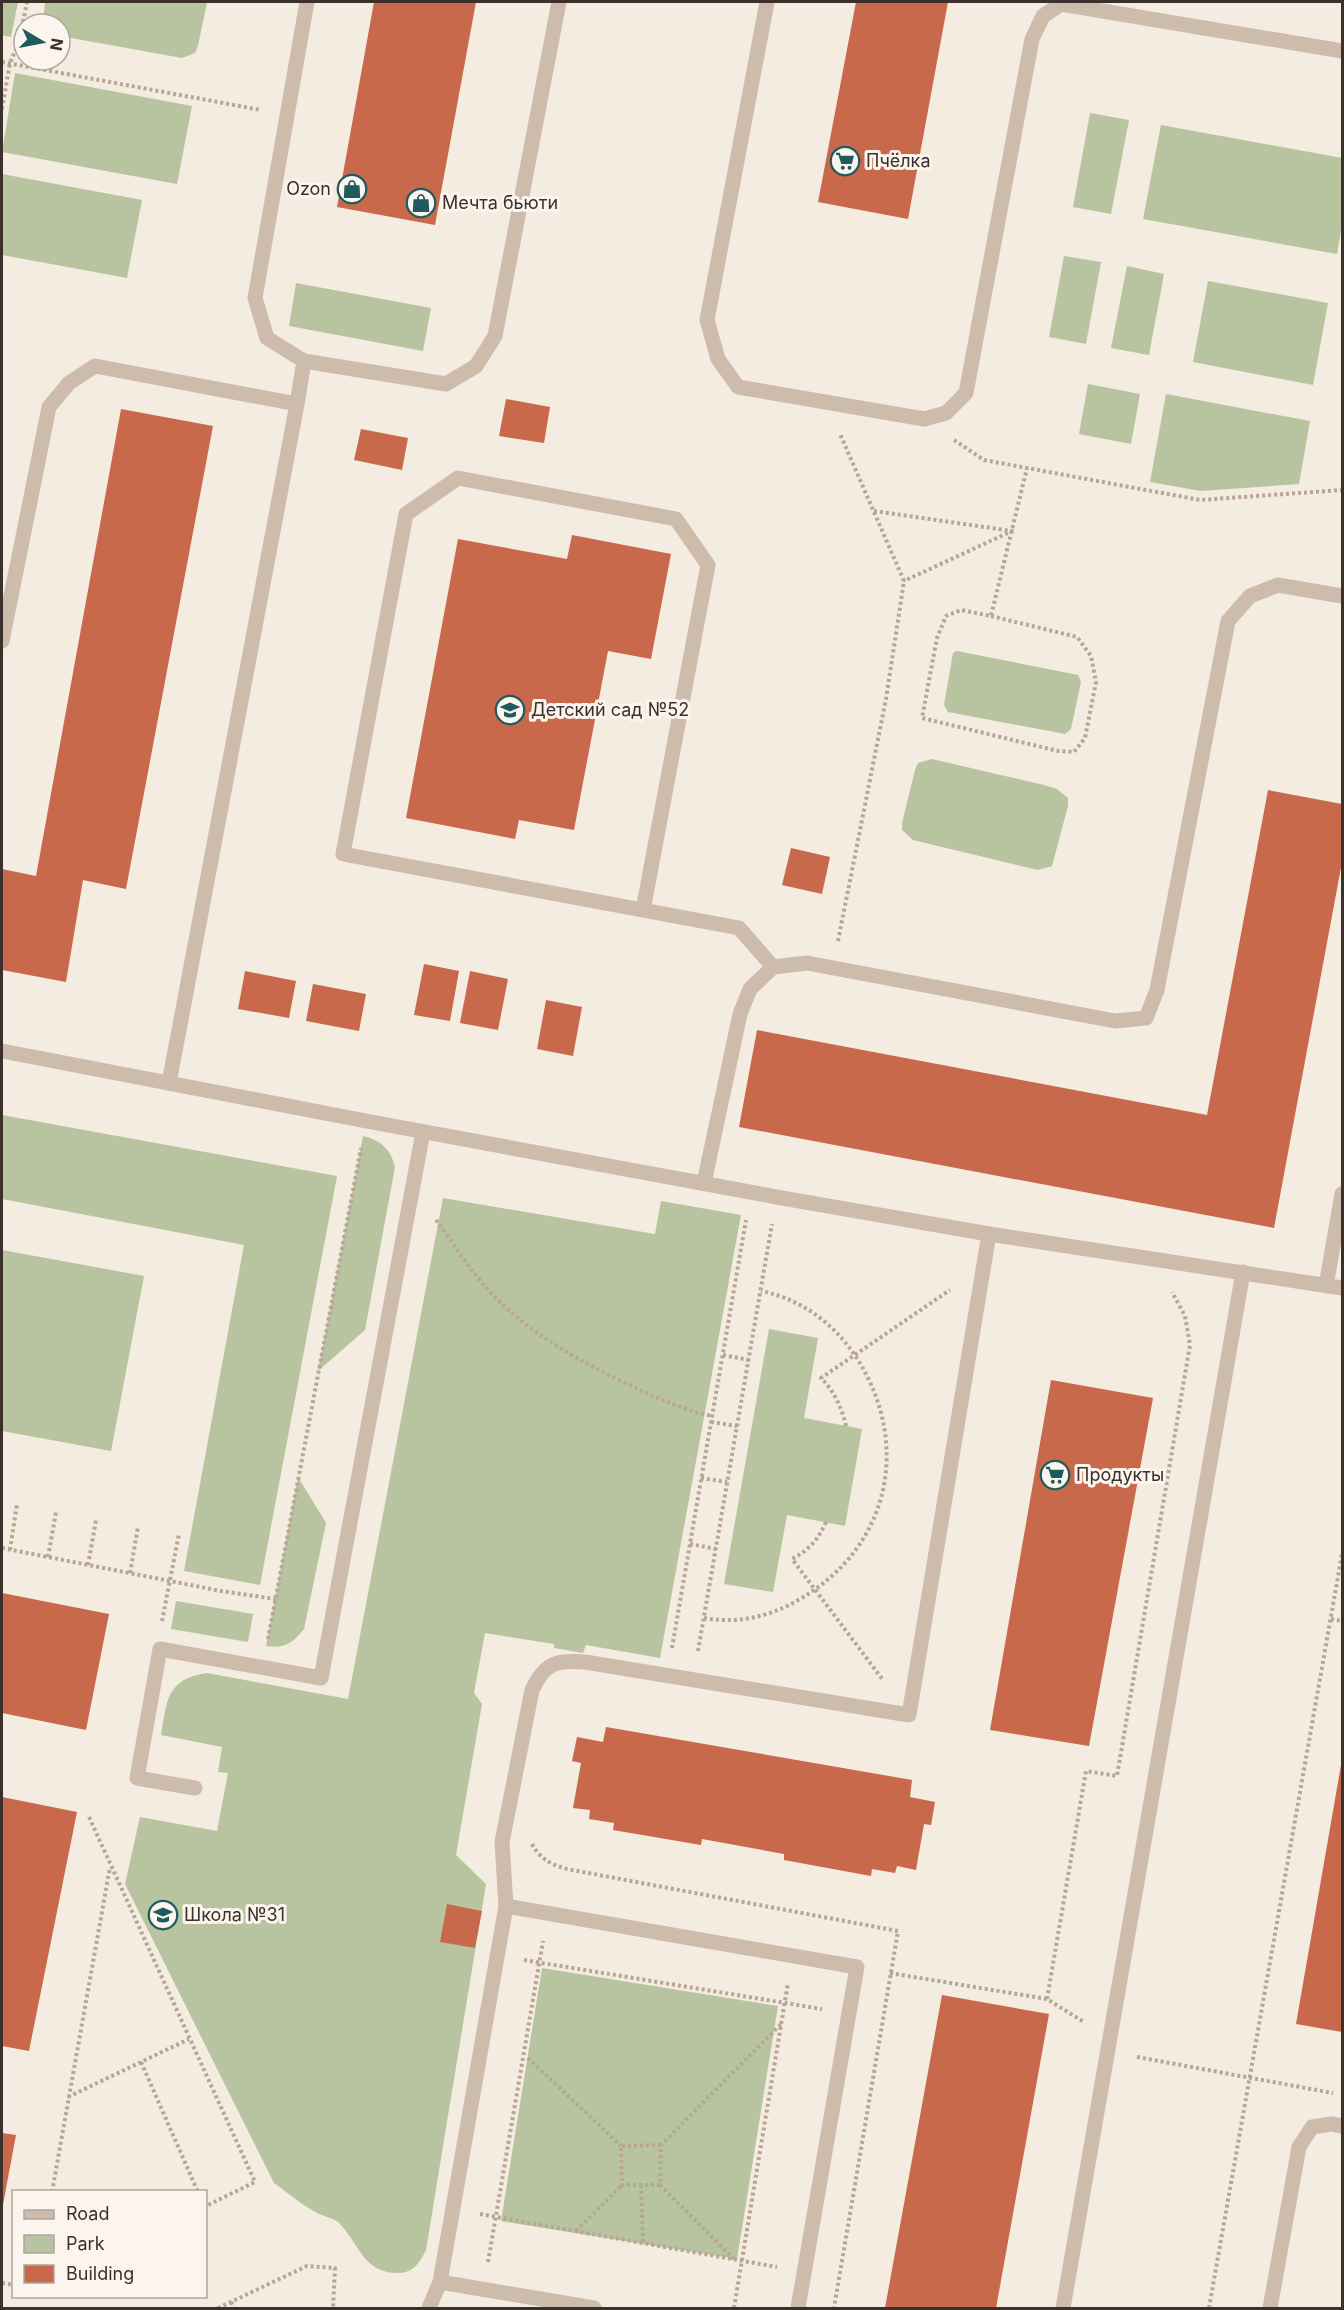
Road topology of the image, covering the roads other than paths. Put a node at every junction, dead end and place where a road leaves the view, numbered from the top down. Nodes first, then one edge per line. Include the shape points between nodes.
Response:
1 (307, 2) edge
2 (559, 2) edge
3 (767, 2) edge
4 (1342, 51) edge
5 (304, 361) junction
6 (297, 404) junction
7 (1342, 596) edge
8 (2, 641) edge
9 (643, 910) junction
10 (773, 967) junction
11 (2, 1051) edge
12 (169, 1083) junction
13 (423, 1132) junction
14 (704, 1183) junction
15 (1342, 1194) edge
16 (989, 1234) junction
17 (1243, 1272) junction
18 (1326, 1286) junction
19 (1342, 1288) edge
20 (195, 1788) dead end
21 (506, 1906) junction
22 (1342, 2126) edge
23 (440, 2282) junction
24 (429, 2308) edge
25 (594, 2308) edge
26 (798, 2308) edge
27 (1063, 2308) edge
28 (1270, 2308) edge

1 - 5 lane via 255,298 267,338
2 - 5 lane via 495,336 476,366 446,384
3 - 4 lane via 707,320 718,359 738,387 924,419 946,413 966,393 1032,39 1042,16 1061,4
5 - 6 lane
6 - 8 lane via 95,366 69,383 49,407
6 - 12 lane
7 - 10 lane via 1278,585 1250,596 1228,621 1157,990 1146,1018 1115,1021 807,963
9 - 9 lane via 343,854 406,514 458,478 676,519 708,565
9 - 10 lane via 739,928
10 - 14 lane via 750,989 740,1014
11 - 12 lane
12 - 13 lane
13 - 14 lane
13 - 20 lane via 321,1678 160,1649 136,1778
14 - 16 lane
15 - 18 lane
16 - 17 lane
16 - 21 lane via 909,1715 667,1675 565,1661 550,1665 532,1690 502,1842
17 - 18 lane
17 - 27 lane
18 - 19 lane
21 - 23 lane
21 - 26 lane via 857,1967
22 - 28 lane via 1312,2127 1299,2147
23 - 24 lane
23 - 25 lane

